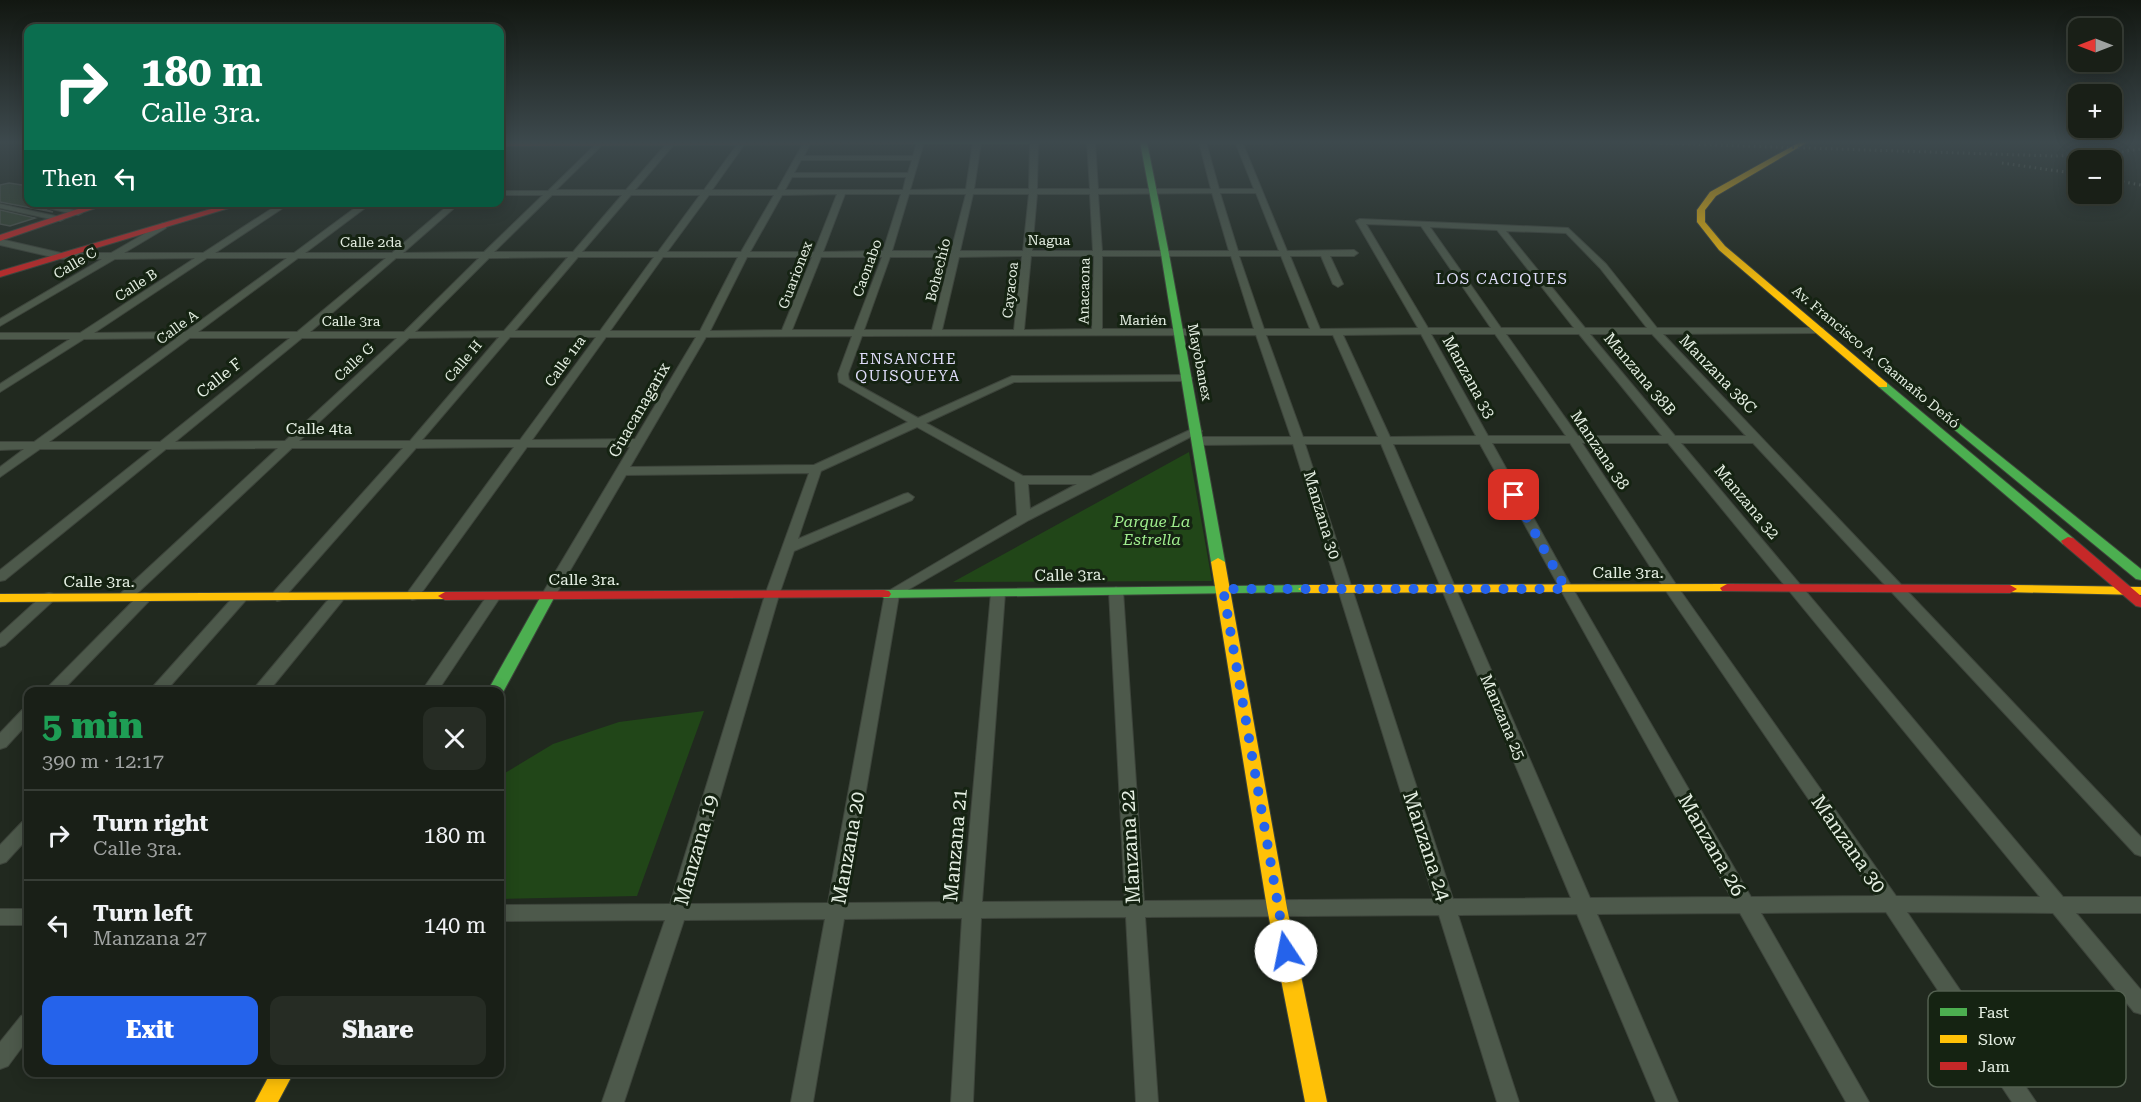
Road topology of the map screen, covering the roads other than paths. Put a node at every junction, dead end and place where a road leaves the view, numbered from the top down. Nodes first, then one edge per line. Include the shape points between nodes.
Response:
1 (550, 193) edge
2 (628, 193) edge
3 (661, 193) edge
4 (747, 193) edge
5 (779, 193) edge
6 (841, 193) edge
7 (906, 193) edge
8 (970, 193) edge
9 (1033, 193) edge
10 (1095, 193) edge
11 (1154, 193) edge
12 (1215, 193) edge
13 (1258, 193) edge
14 (1714, 193) edge
15 (1737, 193) edge
16 (705, 194) junction
17 (0, 197) edge
18 (24, 201) edge
19 (0, 206) edge
20 (51, 207) edge
21 (95, 207) edge
22 (228, 207) edge
23 (280, 207) edge
24 (362, 207) edge
25 (451, 207) edge
26 (78, 213) junction
27 (60, 219) junction
28 (1423, 223) junction
29 (164, 226) junction
30 (1498, 226) junction
31 (0, 240) edge
32 (1324, 253) junction
33 (1354, 253) dead end
34 (817, 254) junction
35 (887, 254) junction
36 (957, 254) junction
37 (1027, 254) junction
38 (1098, 254) junction
39 (1165, 254) junction
40 (1235, 254) junction
41 (1284, 254) junction
42 (486, 255) junction
43 (574, 255) junction
44 (661, 255) junction
45 (744, 255) junction
46 (61, 256) junction
47 (113, 256) junction
48 (205, 256) junction
49 (297, 256) junction
50 (393, 256) junction
51 (0, 274) edge
52 (1338, 284) dead end
53 (0, 323) edge
54 (1819, 330) junction
55 (1582, 331) junction
56 (1655, 331) junction
57 (1316, 332) junction
58 (1425, 332) junction
59 (1498, 332) junction
60 (1097, 333) junction
61 (1178, 333) junction
62 (1260, 333) junction
63 (1336, 333) junction
64 (505, 334) junction
65 (603, 334) junction
66 (703, 334) junction
67 (786, 334) junction
68 (857, 334) junction
69 (936, 334) junction
70 (1019, 334) junction
71 (83, 335) junction
72 (188, 335) junction
73 (300, 335) junction
74 (406, 335) junction
75 (0, 336) edge
76 (1187, 378) junction
77 (1901, 382) dead end
78 (0, 389) edge
79 (1938, 412) dead end
80 (918, 423) junction
81 (1197, 436) junction
82 (1484, 438) junction
83 (1573, 438) junction
84 (1672, 438) junction
85 (1385, 439) junction
86 (1757, 439) junction
87 (1298, 440) junction
88 (639, 443) junction
89 (413, 444) junction
90 (523, 444) junction
91 (286, 445) junction
92 (0, 446) edge
93 (36, 446) junction
94 (161, 446) junction
95 (816, 469) junction
96 (622, 471) junction
97 (0, 473) edge
98 (1021, 480) junction
99 (1093, 480) junction
100 (908, 497) dead end
101 (1024, 517) junction
102 (789, 548) junction
103 (2141, 576) edge
104 (0, 577) edge
105 (1671, 588) junction
106 (1796, 588) junction
107 (1896, 588) junction
108 (1223, 589) junction
109 (1449, 589) junction
110 (1566, 589) junction
111 (1345, 590) junction
112 (1116, 591) junction
113 (2134, 591) edge
114 (891, 593) junction
115 (998, 593) junction
116 (772, 595) junction
117 (411, 596) junction
118 (494, 596) junction
119 (548, 596) junction
120 (49, 597) junction
121 (125, 597) junction
122 (145, 597) junction
123 (241, 597) junction
124 (277, 597) junction
125 (338, 597) junction
126 (0, 598) edge
127 (2141, 603) edge
128 (0, 642) edge
129 (56, 687) edge
130 (160, 687) edge
131 (263, 687) edge
132 (432, 687) edge
133 (498, 687) edge
134 (24, 718) edge
135 (0, 742) edge
136 (24, 831) edge
137 (2141, 849) edge
138 (0, 856) edge
139 (2056, 903) junction
140 (1891, 904) junction
141 (1746, 905) junction
142 (2141, 905) edge
143 (1584, 906) junction
144 (1446, 907) junction
145 (1277, 908) junction
146 (1134, 911) junction
147 (677, 912) junction
148 (972, 912) junction
149 (837, 913) junction
150 (504, 914) edge
151 (0, 917) edge
152 (24, 917) edge
153 (1950, 991) edge
154 (2141, 1005) edge
155 (24, 1028) edge
156 (0, 1059) edge
157 (280, 1077) edge
158 (2015, 1087) edge
159 (266, 1102) edge
160 (613, 1102) edge
161 (802, 1102) edge
162 (962, 1102) edge
163 (1147, 1102) edge
164 (1316, 1102) edge
165 (1508, 1102) edge
166 (1667, 1102) edge
167 (1857, 1102) edge
168 (2025, 1102) edge

1 - 42 street, Calle G
2 - 43 street, Calle H
3 - 16 street
4 - 16 street
5 - 45 street, Guacanagarix
6 - 34 street, Guarionex
7 - 35 street, Caonabo
8 - 36 street, Bohechío
9 - 37 street, Cayacoa
10 - 38 street, Anacaona
11 - 39 main road, Mayobanex
12 - 40 street, Manzana 30
13 - 41 street
14 - 54 main road, Av. Francisco A. Caamaño Deñó via 1702,204 1699,214 1704,230
15 - 77 main road, Av. Francisco A. Caamaño Deñó via 1718,206 1715,217 1720,230 1735,247
16 - 44 street, Calle 1ra
17 - 18 street
19 - 27 street
20 - 26 street
21 - 26 main road
22 - 29 main road
23 - 48 street, Calle B
24 - 49 street, Calle A
25 - 50 street, Calle F
26 - 27 main road
27 - 31 main road
28 - 30 street, Manzana 38C
28 - 58 street, Manzana 33 via 1360,221
28 - 59 street, Manzana 38
29 - 46 main road
29 - 47 street, Calle C
30 - 55 street, Manzana 38B
30 - 56 street, Manzana 38C via 1568,231 1603,266
31 - 46 street, Calle 2da
32 - 33 street, Nagua
32 - 41 street, Nagua
32 - 52 street
34 - 35 street, Nagua
34 - 45 street, Nagua
34 - 67 street, Guarionex
35 - 36 street, Nagua
35 - 68 street, Caonabo
36 - 37 street, Nagua
36 - 69 street, Bohechío
37 - 38 street, Nagua
37 - 70 street, Cayacoa
38 - 39 street, Nagua
38 - 60 street, Anacaona
39 - 40 street, Nagua
39 - 61 main road, Mayobanex
40 - 41 street, Nagua
40 - 62 street, Manzana 30
41 - 57 street
42 - 43 street, Calle 2da
42 - 50 street, Calle 2da
42 - 74 street, Calle G
43 - 44 street, Calle 2da
43 - 64 street, Calle H
44 - 45 street, Calle 2da
44 - 65 street, Calle 1ra
45 - 66 street, Guacanagarix
46 - 47 street, Calle 2da
46 - 51 main road
47 - 48 street, Calle 2da
47 - 53 street, Calle C
48 - 49 street, Calle 2da
48 - 71 street, Calle B
49 - 50 street, Calle 2da
49 - 72 street, Calle A
50 - 73 street, Calle F
54 - 56 street, Marién
54 - 113 main road, Av. Francisco A. Caamaño Deñó
55 - 56 street, Marién
55 - 59 street, Marién
55 - 84 street, Manzana 38B
56 - 86 street, Manzana 38C
57 - 62 street, Marién
57 - 63 street, Marién
58 - 59 street, Marién
58 - 63 street, Marién
58 - 82 street, Manzana 33
59 - 83 street, Manzana 38
60 - 61 street, Marién
60 - 70 street, Marién
61 - 62 street, Marién
61 - 76 main road, Mayobanex
62 - 87 street, Manzana 30
63 - 85 street, Manzana 25
64 - 65 street, Calle 3ra
64 - 74 street, Calle 3ra
64 - 89 street, Calle H
65 - 66 street, Calle 3ra
65 - 90 street, Calle 1ra
66 - 67 street, Marién
66 - 88 street, Guacanagarix
67 - 68 street, Marién
68 - 69 street, Marién
68 - 80 street, Caonabo via 843,374 844,382
69 - 70 street, Marién
71 - 72 street, Calle 3ra
71 - 75 street, Calle 3ra
71 - 78 street, Calle B
72 - 73 street, Calle 3ra
72 - 93 street, Calle A
73 - 74 street, Calle 3ra
73 - 94 street, Calle F
74 - 91 street, Calle G
76 - 80 street via 1012,379
76 - 81 main road, Mayobanex
79 - 103 main road, Av. Francisco A. Caamaño Deñó
80 - 95 street
80 - 98 street
81 - 87 street
81 - 99 street
81 - 108 main road, Mayobanex
82 - 83 street
82 - 85 street
82 - 110 street, Manzana 33
83 - 84 street
83 - 105 street, Manzana 38
84 - 86 street
84 - 106 street, Manzana 32
85 - 87 street
85 - 109 street, Manzana 25
86 - 107 street, Manzana 38C
87 - 111 street, Manzana 30
88 - 90 street, Calle 4ta
88 - 96 street, Guacanagarix
89 - 90 street, Calle 4ta
89 - 91 street, Calle 4ta
89 - 124 street, Calle H
90 - 117 street, Calle 1ra
91 - 94 street, Calle 4ta
91 - 121 street, Calle G
92 - 93 street, Calle 4ta
93 - 94 street, Calle 4ta
93 - 97 street, Calle A
94 - 104 street, Calle F
95 - 96 street
95 - 102 street, Manzana 19
96 - 119 street, Guacanagarix
98 - 99 street
98 - 101 street
99 - 101 street
100 - 102 street
101 - 114 street
102 - 116 street, Manzana 19
105 - 106 main road, Calle 3ra.
105 - 110 main road, Calle 3ra.
105 - 140 street, Manzana 30
106 - 107 main road, Calle 3ra.
106 - 139 street, Manzana 32
107 - 113 main road, Calle 3ra.
107 - 137 street, Manzana 38C
108 - 111 main road, Calle 3ra.
108 - 112 main road, Calle 3ra.
108 - 145 main road, Mayobanex
109 - 110 main road, Calle 3ra.
109 - 111 main road, Calle 3ra.
109 - 143 street, Manzana 25
110 - 141 street, Manzana 26
111 - 144 street, Manzana 24
112 - 115 main road, Calle 3ra.
112 - 146 street, Manzana 22
113 - 127 main road, Av. Francisco A. Caamaño Deñó
114 - 115 main road, Calle 3ra.
114 - 116 main road, Calle 3ra.
114 - 149 street, Manzana 20
115 - 148 street, Manzana 21
116 - 119 main road, Calle 3ra.
116 - 147 street, Manzana 19
117 - 118 main road, Calle 3ra.
117 - 125 main road, Calle 3ra.
118 - 119 main road, Calle 3ra.
118 - 132 street
119 - 133 main road, Guacanagarix
120 - 121 main road, Calle 3ra.
120 - 126 main road, Calle 3ra.
120 - 128 street
121 - 122 main road, Calle 3ra.
122 - 123 main road, Calle 3ra.
122 - 129 street
123 - 124 main road, Calle 3ra.
123 - 130 street
124 - 125 main road, Calle 3ra.
125 - 131 street
134 - 135 street
136 - 138 street
139 - 140 street
139 - 142 street
139 - 154 street, Manzana 32
140 - 141 street
140 - 153 street, Manzana 30
141 - 143 street
141 - 167 street, Manzana 26
143 - 144 street
143 - 166 street, Manzana 25
144 - 145 street
144 - 165 street, Manzana 24
145 - 146 street
145 - 164 main road, Mayobanex
146 - 148 street
146 - 163 street, Manzana 22
147 - 149 street
147 - 150 street
147 - 160 street, Manzana 19
148 - 149 street
148 - 162 street, Manzana 21
149 - 161 street, Manzana 20
151 - 152 street
155 - 156 street
157 - 159 main road
158 - 168 street, Manzana 30

